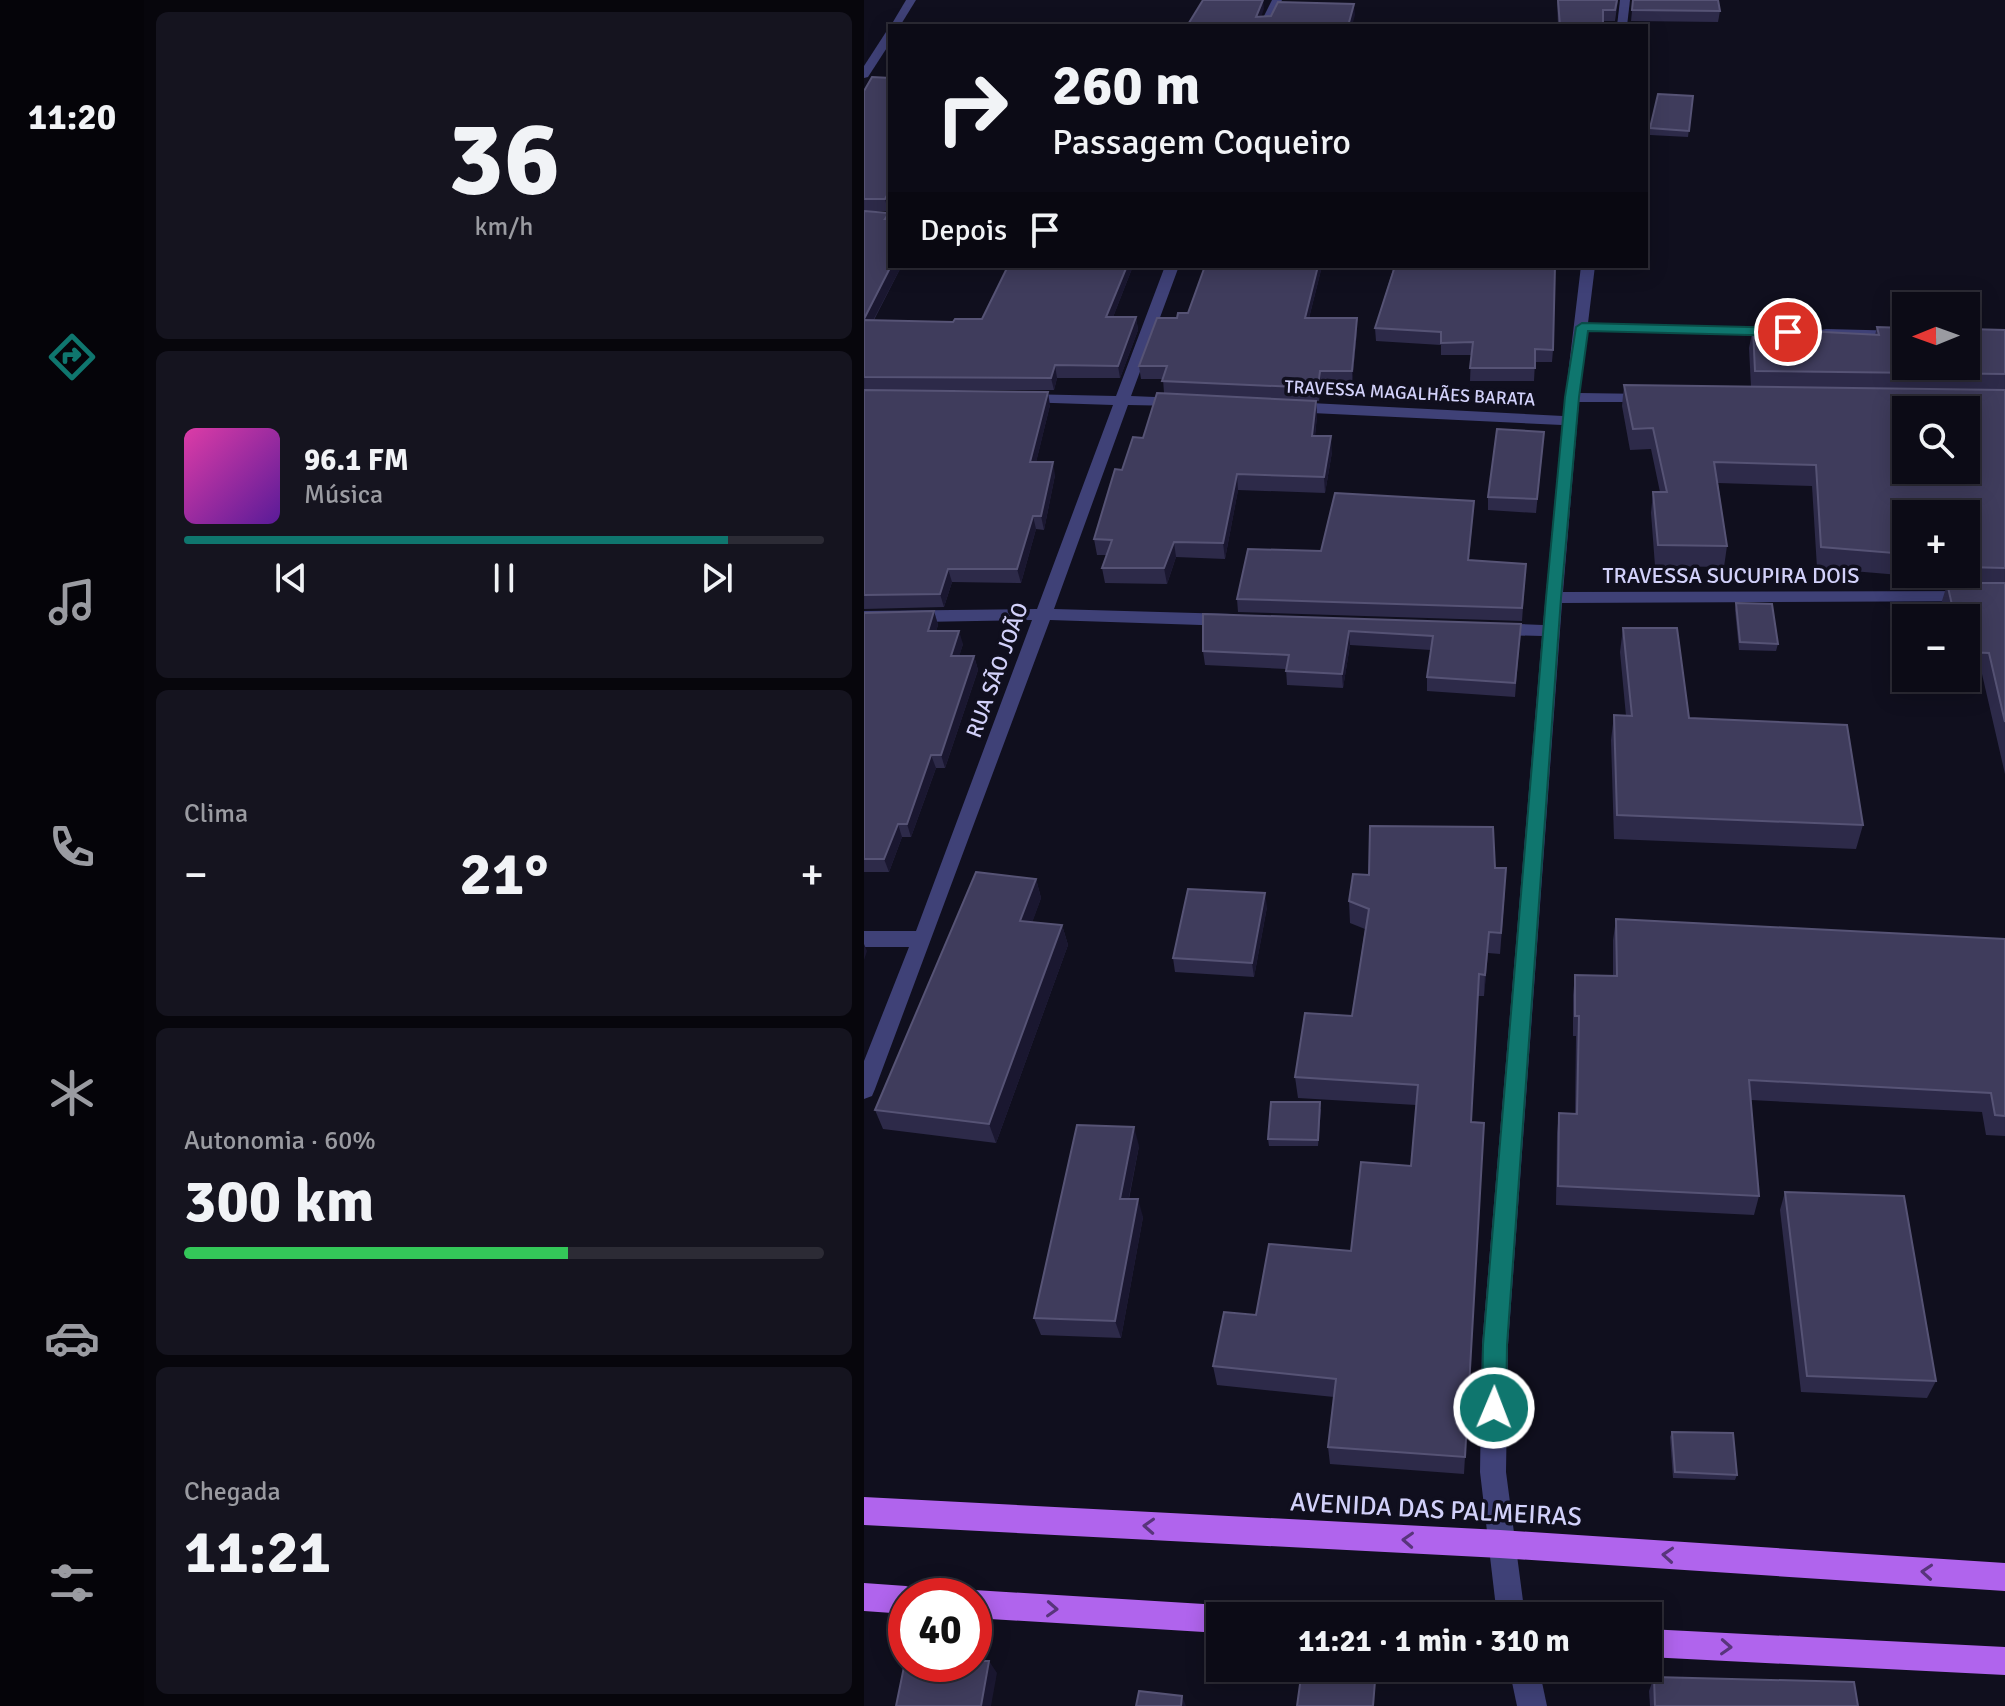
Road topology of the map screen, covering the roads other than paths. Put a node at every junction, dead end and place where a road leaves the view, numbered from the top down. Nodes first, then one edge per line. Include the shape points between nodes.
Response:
1 (911, 0) edge
2 (1277, 0) edge
3 (1625, 0) edge
4 (896, 24) edge
5 (1265, 24) edge
6 (1622, 24) edge
7 (888, 37) edge
8 (864, 75) edge
9 (1171, 268) edge
10 (1588, 268) edge
11 (1582, 327) junction
12 (1892, 335) edge
13 (1572, 397) junction
14 (1001, 398) edge
15 (1665, 398) edge
16 (1123, 399) junction
17 (1200, 403) edge
18 (1277, 407) edge
19 (1570, 421) junction
20 (2005, 596) edge
21 (1554, 598) junction
22 (1043, 614) junction
23 (864, 617) edge
24 (1249, 621) edge
25 (1472, 628) edge
26 (1551, 631) junction
27 (864, 939) edge
28 (923, 939) junction
29 (864, 1089) edge
30 (864, 1511) edge
31 (1500, 1544) junction
32 (2005, 1577) edge
33 (864, 1597) edge
34 (888, 1599) edge
35 (1509, 1602) edge
36 (992, 1605) edge
37 (1206, 1618) edge
38 (1662, 1644) edge
39 (2005, 1661) edge
40 (1527, 1682) edge
41 (1532, 1706) edge

1 - 4 street
2 - 5 street
3 - 6 street
7 - 8 street
9 - 16 street, RUA SÃO JOÃO
10 - 11 street
11 - 12 street
11 - 13 street
13 - 15 street
13 - 19 street
14 - 16 street
16 - 17 street
16 - 22 street, RUA SÃO JOÃO
18 - 19 street, TRAVESSA MAGALHÃES BARATA
19 - 21 street
20 - 21 street, TRAVESSA SUCUPIRA DOIS
21 - 26 street
22 - 23 street
22 - 24 street
22 - 28 street, RUA SÃO JOÃO
25 - 26 street
26 - 31 street via 1495,1345 1493,1472
27 - 28 street
28 - 29 street, RUA SÃO JOÃO
31 -> 30 main road, AVENIDA DAS PALMEIRAS
32 -> 31 main road, AVENIDA DAS PALMEIRAS
31 - 35 street
33 - 34 main road
36 -> 37 main road
38 -> 39 main road
40 - 41 street

